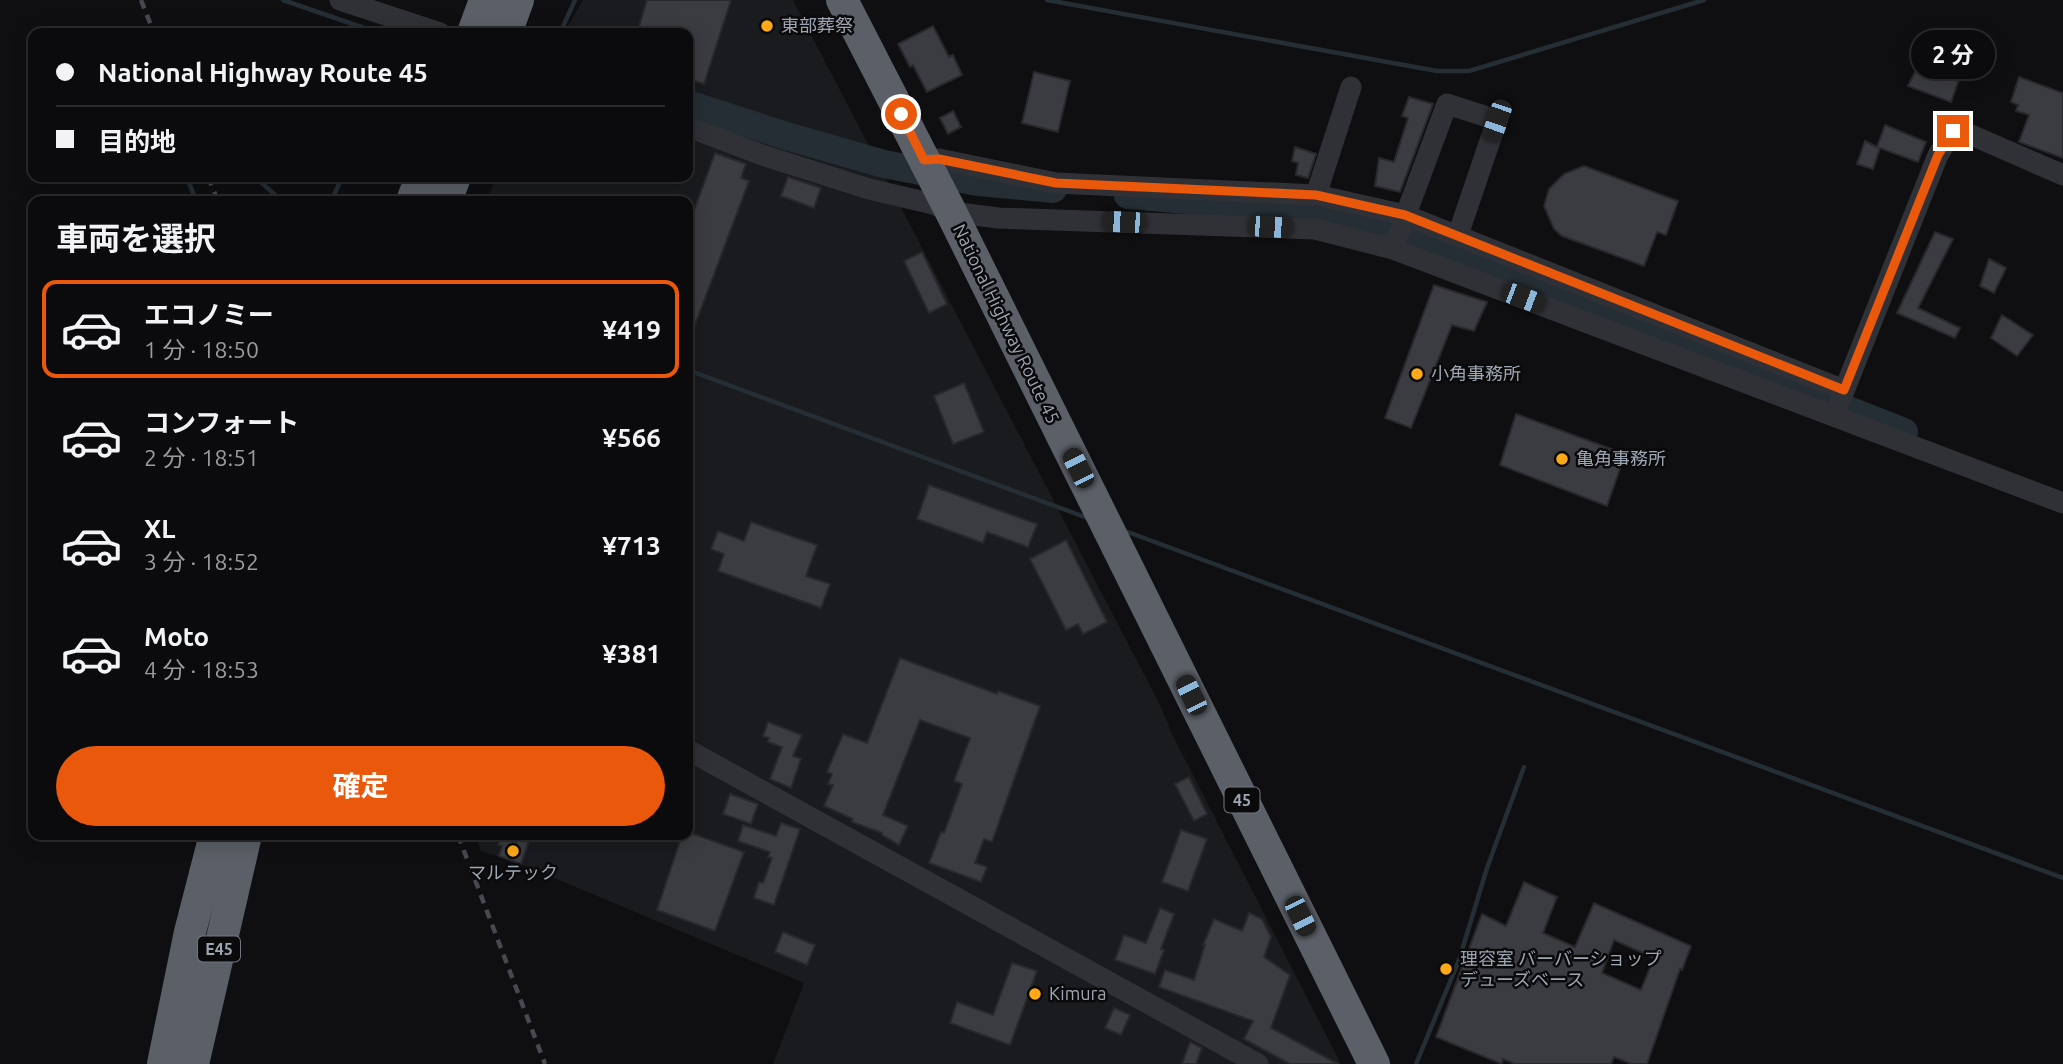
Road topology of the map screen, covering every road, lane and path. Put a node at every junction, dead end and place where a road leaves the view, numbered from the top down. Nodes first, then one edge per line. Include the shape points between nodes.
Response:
1 (340, 0) edge
2 (485, 0) edge
3 (518, 0) edge
4 (842, 0) edge
5 (381, 8) edge
6 (428, 28) edge
7 (475, 28) edge
8 (508, 28) edge
9 (1351, 87) dead end
10 (693, 129) edge
11 (924, 160) junction
12 (2063, 175) edge
13 (1316, 195) junction
14 (950, 212) junction
15 (1405, 215) junction
16 (1458, 235) junction
17 (1393, 249) junction
18 (1843, 392) junction
19 (1834, 415) junction
20 (2063, 503) edge
21 (693, 753) edge
22 (214, 840) edge
23 (245, 840) edge
24 (163, 1064) edge
25 (193, 1064) edge
26 (1258, 1064) edge
27 (1374, 1064) edge

1 - 5 street
2 - 7 highway
3 - 8 highway
4 - 11 highway, National Highway Route 45 / 45
5 - 6 street
9 - 13 street
10 - 14 street via 765,156
11 - 13 street via 939,159 1056,183
11 - 14 highway, National Highway Route 45 / 45
12 - 18 street via 1953,131 1938,155
13 - 15 street
14 - 17 street via 998,218 1315,229
14 - 27 highway, National Highway Route 45 / 45
15 - 16 street
15 - 16 street via 1447,104 1497,120
15 - 17 street
16 - 18 street
17 - 19 street
18 - 19 street
19 - 20 street
21 - 26 street
22 - 24 highway, E45
23 - 25 highway, E45

